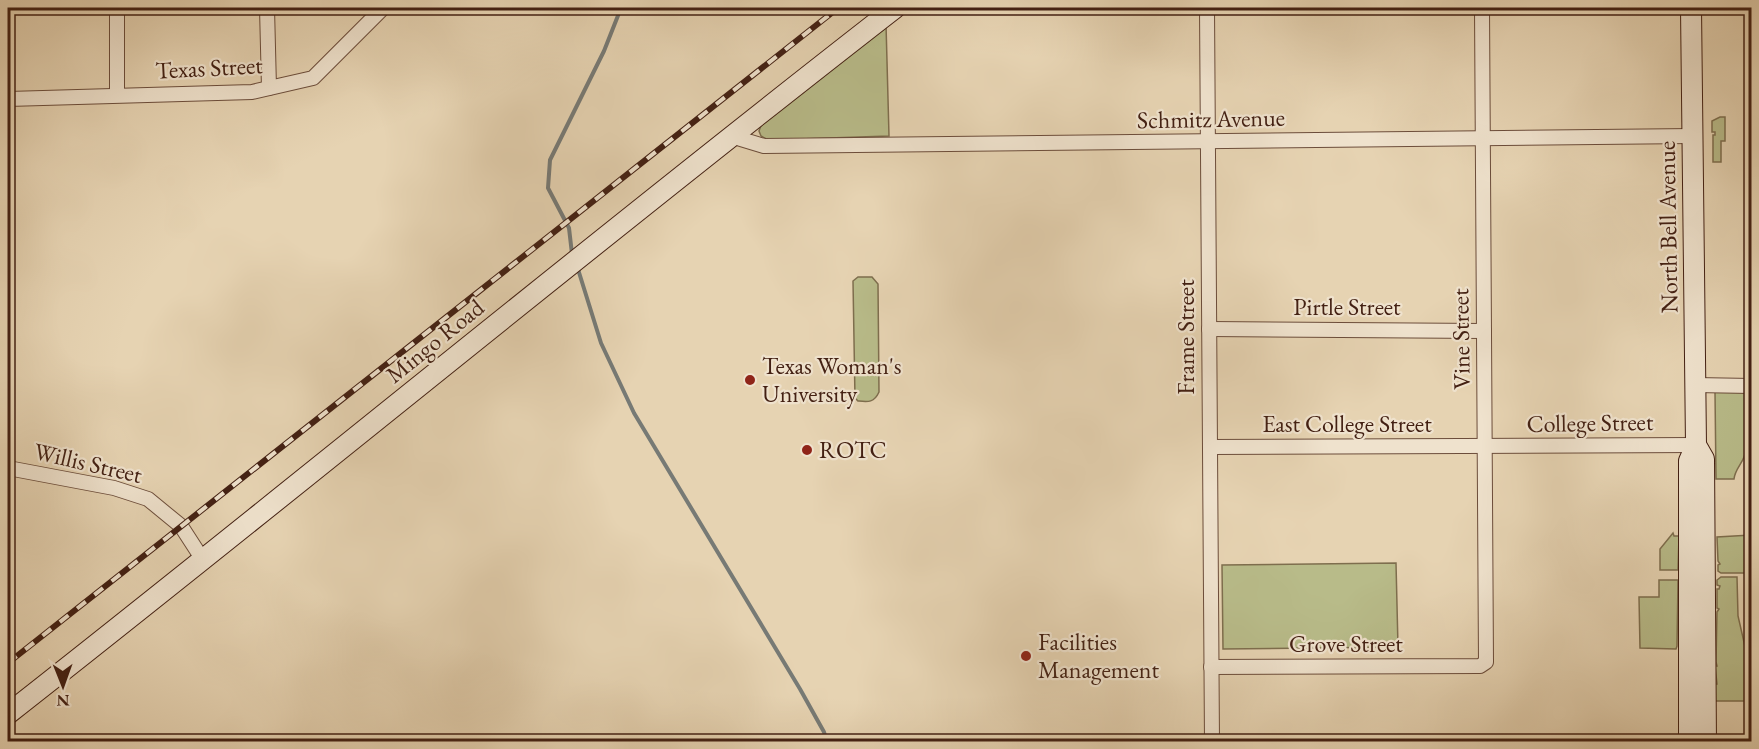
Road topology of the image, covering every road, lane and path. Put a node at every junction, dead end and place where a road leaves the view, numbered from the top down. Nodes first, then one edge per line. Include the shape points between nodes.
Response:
1 (117, 8) edge
2 (267, 8) edge
3 (383, 8) edge
4 (895, 8) edge
5 (1207, 8) edge
6 (1482, 8) edge
7 (1691, 8) edge
8 (268, 88) junction
9 (117, 94) junction
10 (8, 99) edge
11 (731, 136) junction
12 (1692, 136) junction
13 (1482, 138) junction
14 (1208, 141) junction
15 (1209, 329) junction
16 (1484, 331) junction
17 (1695, 385) junction
18 (1752, 386) edge
19 (1696, 445) junction
20 (1210, 447) junction
21 (1484, 447) junction
22 (8, 468) edge
23 (203, 560) junction
24 (1480, 666) joint
25 (1211, 667) junction
26 (8, 714) edge
27 (1212, 741) edge
28 (1689, 741) edge
29 (1706, 741) edge

1 - 9 street
2 - 8 street
3 - 8 street, Texas Street via 313,78
4 - 11 street, Mingo Road
5 - 14 street, Frame Street
6 - 13 street, Vine Street
7 - 12 street, North Bell Avenue
8 - 9 street, Texas Street via 252,92
9 - 10 street, Texas Street
11 - 14 street, Schmitz Avenue via 764,146
11 - 23 street, Mingo Road
12 - 13 street, Schmitz Avenue
12 - 17 street, North Bell Avenue
13 - 14 street, Schmitz Avenue
13 - 16 street, Vine Street
14 - 15 street, Frame Street
15 - 16 street, Pirtle Street
15 - 20 street, Frame Street
16 - 21 street, Vine Street
17 - 18 street
17 - 19 street, North Bell Avenue
19 - 21 street, College Street
19 - 28 street, North Bell Avenue via 1689,460
19 - 29 street, North Bell Avenue via 1704,459
20 - 21 street, East College Street
20 - 25 street, Frame Street
21 - 24 street, Vine Street via 1486,662
22 - 23 street, Willis Street via 114,488 148,499 181,526
23 - 26 street, Mingo Road
24 - 25 street, Grove Street
25 - 27 street, Frame Street

